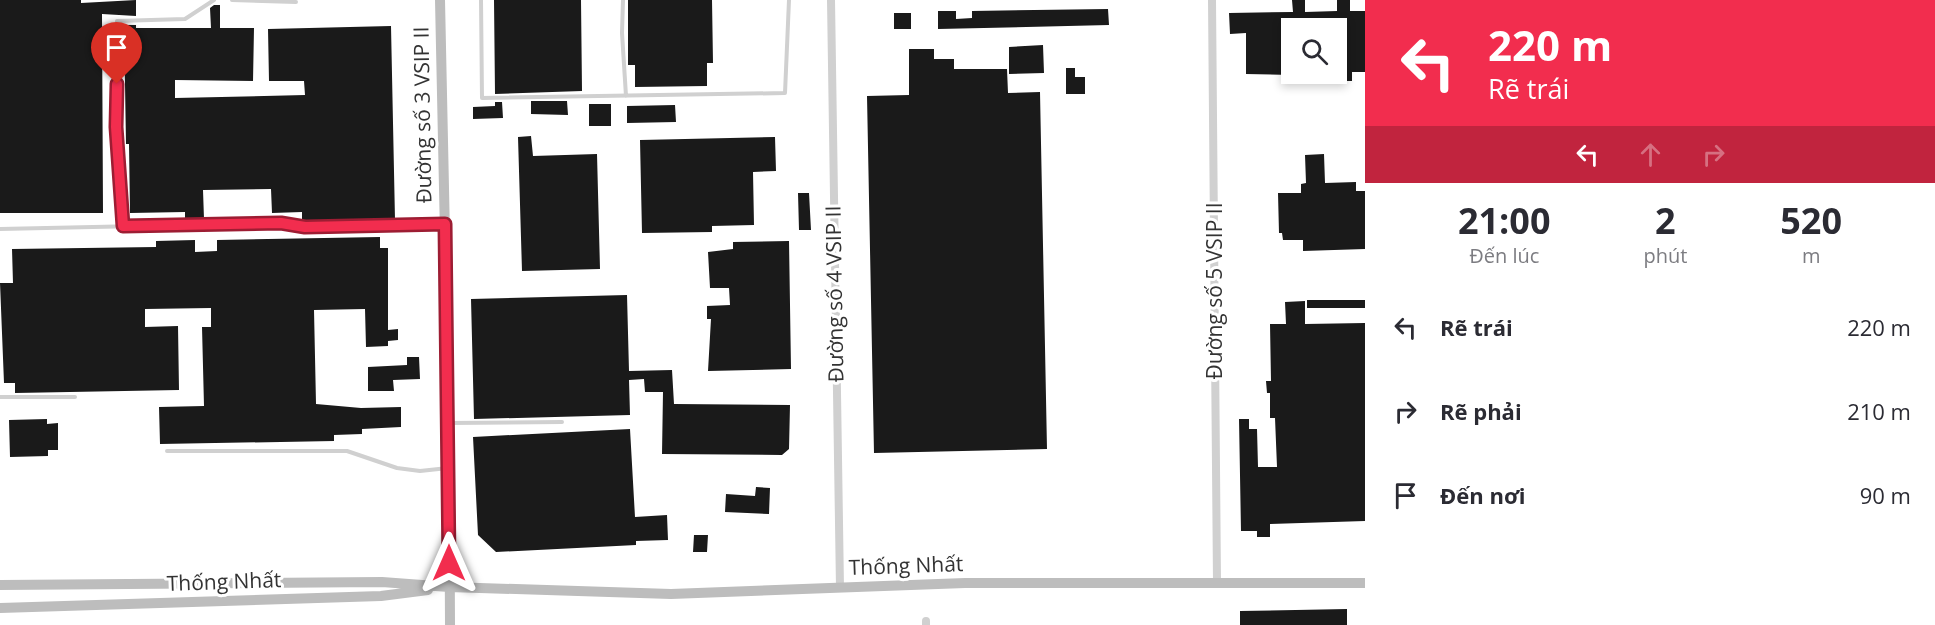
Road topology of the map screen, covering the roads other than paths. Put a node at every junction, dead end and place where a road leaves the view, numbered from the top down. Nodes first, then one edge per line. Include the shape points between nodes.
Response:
1 (214, 0) edge
2 (232, 0) edge
3 (440, 0) edge
4 (481, 0) edge
5 (623, 0) edge
6 (789, 0) edge
7 (831, 0) edge
8 (1212, 0) edge
9 (296, 2) dead end
10 (626, 96) junction
11 (445, 224) junction
12 (123, 226) junction
13 (0, 229) edge
14 (0, 397) edge
15 (75, 397) dead end
16 (562, 422) dead end
17 (449, 423) junction
18 (167, 451) dead end
19 (448, 468) junction
20 (1217, 583) junction
21 (1365, 583) edge
22 (0, 585) edge
23 (449, 587) junction
24 (840, 588) junction
25 (0, 608) edge
26 (450, 625) edge

1 - 12 lane via 184,19 117,21 116,127
2 - 9 lane
3 - 11 street, Đường số 3 VSIP II
4 - 10 lane via 482,98
5 - 10 lane
6 - 10 lane via 785,93
7 - 24 street, Đường số 4 VSIP II
8 - 20 street, Đường số 5 VSIP II
11 - 12 lane
11 - 17 street, Đường số 3 VSIP II
12 - 13 lane
14 - 15 lane
16 - 17 lane
17 - 19 street, Đường số 3 VSIP II
18 - 19 lane via 347,451 397,468
19 - 23 street, Đường số 3 VSIP II
20 - 21 street, Thống Nhất
20 - 24 street, Thống Nhất via 965,583
22 - 23 street, Thống Nhất via 382,582
23 - 24 street, Thống Nhất via 671,594
23 - 25 street, Thống Nhất via 381,596
23 - 26 street, Đường số 3 VSIP II

